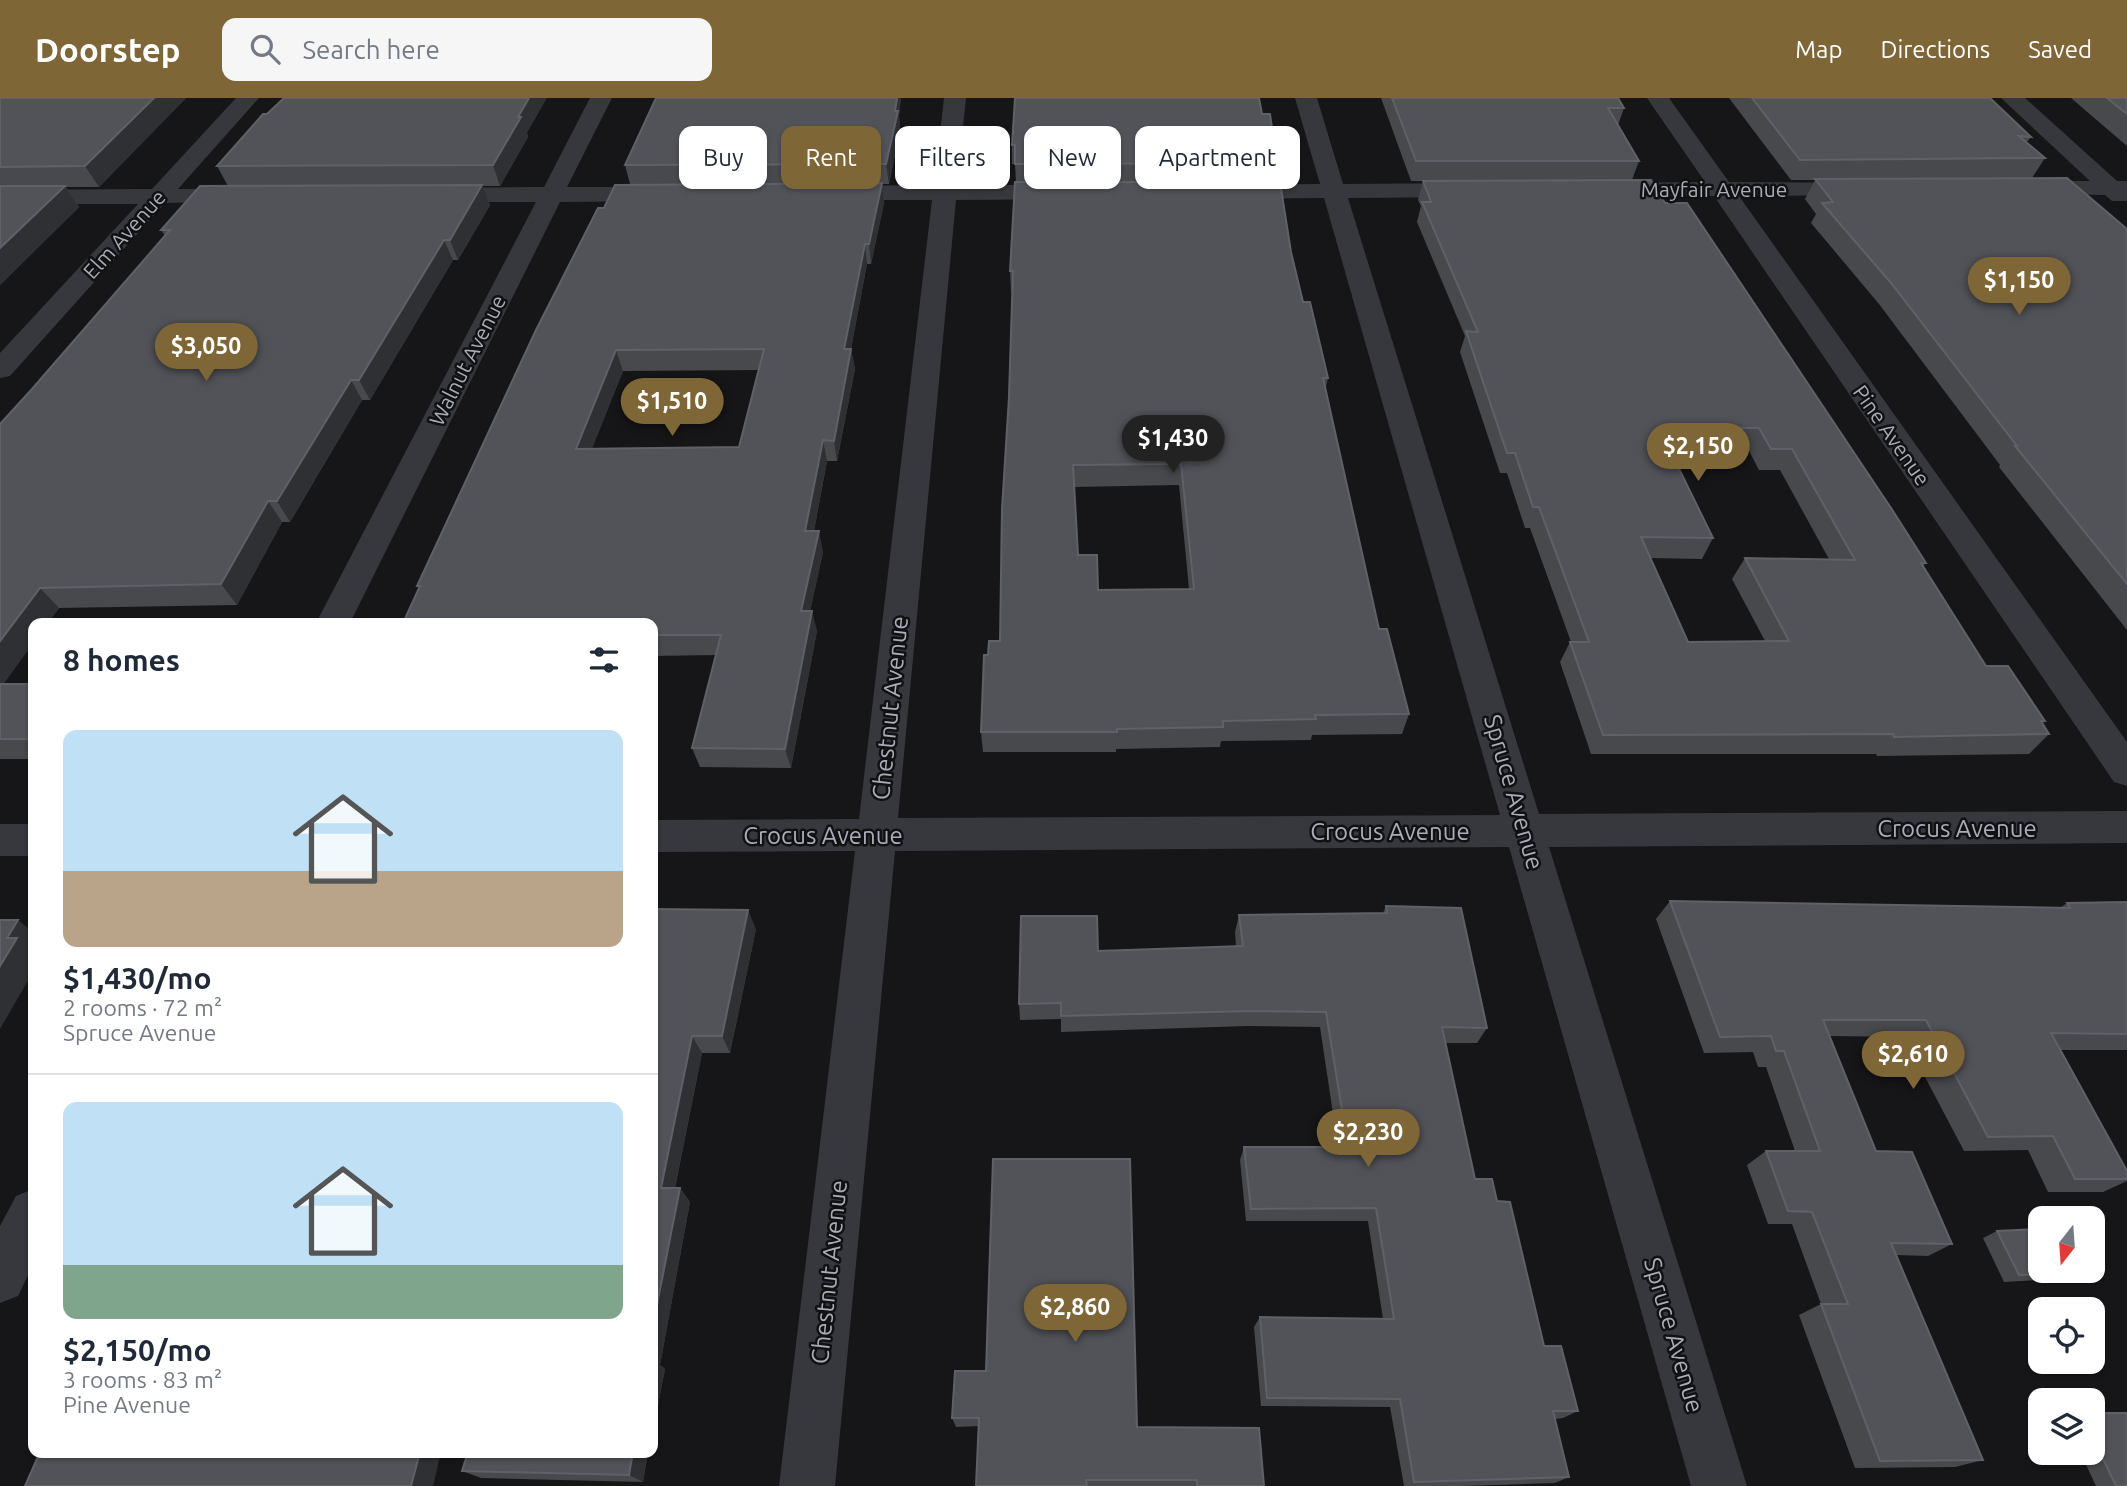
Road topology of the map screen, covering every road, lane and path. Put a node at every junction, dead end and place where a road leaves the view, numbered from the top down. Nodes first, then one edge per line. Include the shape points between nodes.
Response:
1 (248, 98) edge
2 (601, 98) edge
3 (955, 98) edge
4 (1306, 98) edge
5 (1658, 98) edge
6 (2012, 98) edge
7 (1890, 188) edge
8 (2000, 188) edge
9 (1497, 190) edge
10 (1581, 190) edge
11 (1721, 190) junction
12 (1085, 192) edge
13 (1210, 192) edge
14 (2122, 192) edge
15 (810, 193) edge
16 (945, 193) junction
17 (1336, 193) junction
18 (687, 194) edge
19 (416, 195) edge
20 (551, 195) junction
21 (159, 196) junction
22 (267, 196) edge
23 (0, 197) edge
24 (0, 370) edge
25 (336, 618) edge
26 (2127, 771) edge
27 (2127, 827) edge
28 (1525, 830) junction
29 (876, 834) junction
30 (658, 836) edge
31 (0, 840) edge
32 (28, 840) edge
33 (28, 1223) edge
34 (0, 1278) edge
35 (807, 1486) edge
36 (1719, 1486) edge

1 - 21 street, Elm Avenue
2 - 20 street, Walnut Avenue
3 - 16 street, Chestnut Avenue
4 - 17 street, Spruce Avenue
5 - 11 street, Pine Avenue
6 - 14 street
7 - 11 street, Mayfair Avenue
8 - 14 street
9 - 17 street
10 - 11 street, Mayfair Avenue
11 - 26 street, Pine Avenue
12 - 16 street
13 - 17 street
15 - 16 street
16 - 29 street, Chestnut Avenue
17 - 28 street, Spruce Avenue
18 - 20 street
19 - 20 street
20 - 25 street, Walnut Avenue
21 - 22 street
21 - 23 street
21 - 24 street, Elm Avenue
27 - 28 street, Crocus Avenue
28 - 29 street, Crocus Avenue
28 - 36 street, Spruce Avenue
29 - 30 street, Crocus Avenue
29 - 35 street, Chestnut Avenue
31 - 32 street
33 - 34 street

